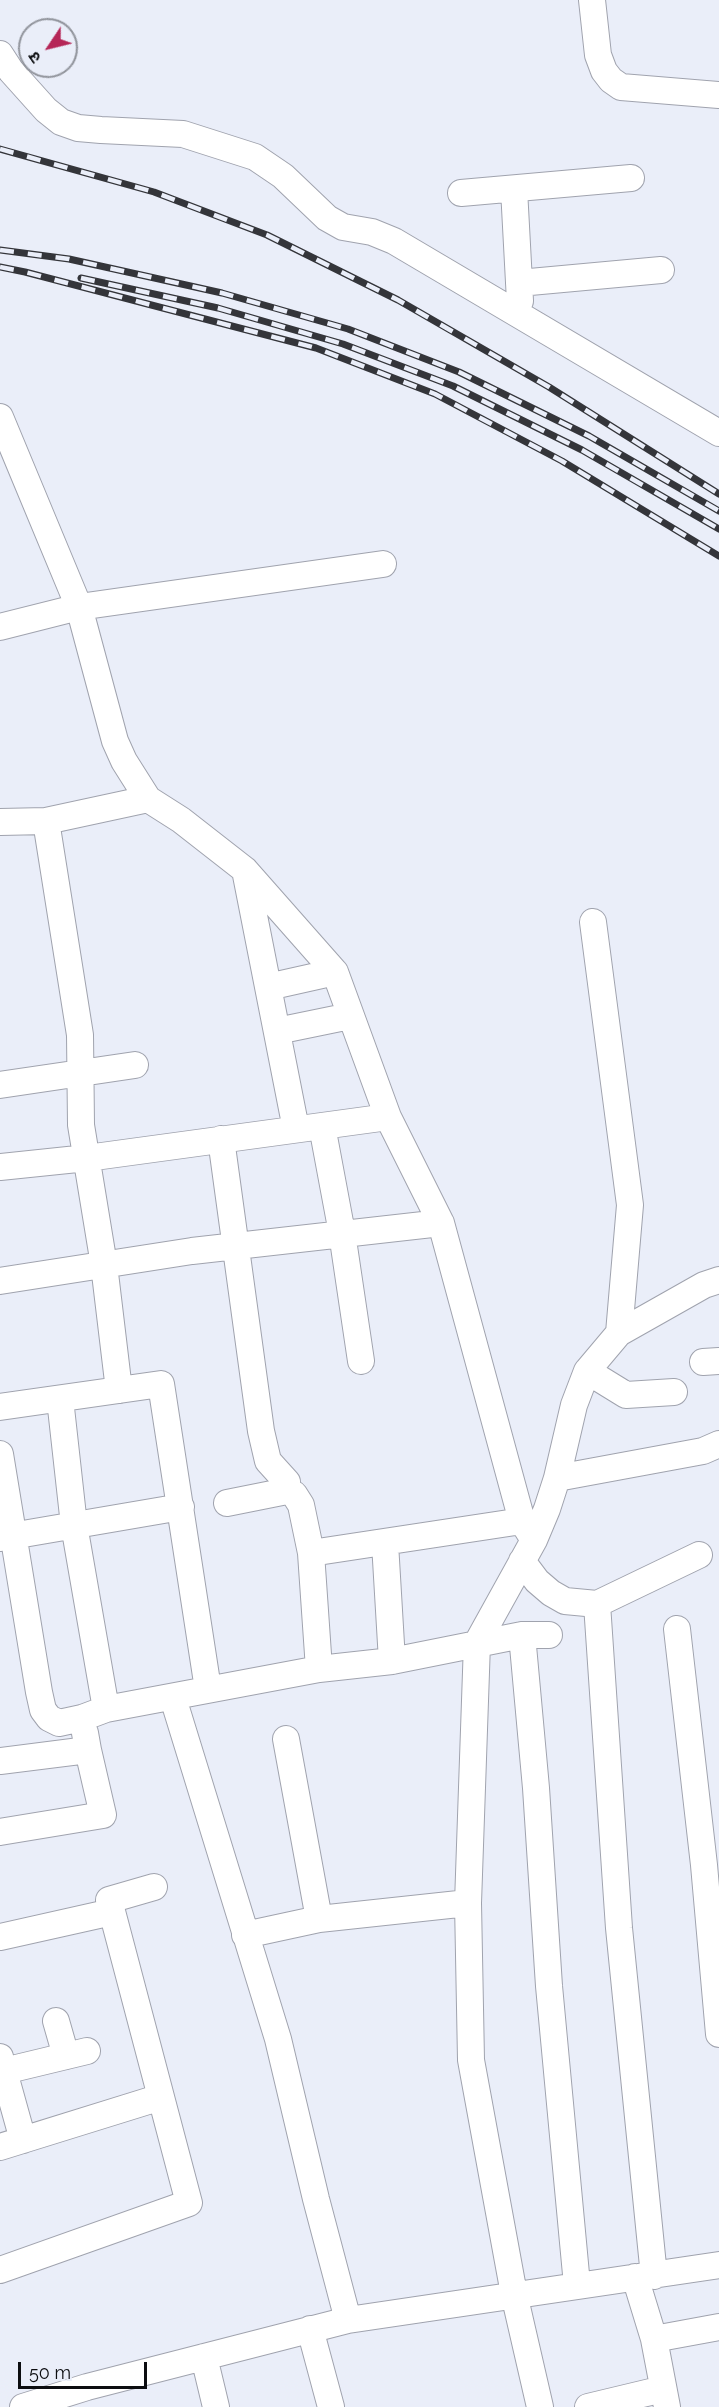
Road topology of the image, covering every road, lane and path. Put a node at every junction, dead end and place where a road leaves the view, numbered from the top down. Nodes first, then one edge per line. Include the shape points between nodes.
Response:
1 (592, 0) edge
2 (0, 54) edge
3 (719, 95) edge
4 (631, 178) dead end
5 (514, 189) junction
6 (461, 193) dead end
7 (661, 270) dead end
8 (519, 283) junction
9 (521, 316) junction
10 (0, 417) edge
11 (711, 428) edge
12 (6, 449) edge
13 (383, 564) dead end
14 (79, 607) junction
15 (0, 627) edge
16 (148, 799) junction
17 (46, 821) junction
18 (0, 822) edge
19 (245, 870) junction
20 (593, 922) dead end
21 (335, 972) junction
22 (268, 987) junction
23 (350, 1016) junction
24 (277, 1031) junction
25 (135, 1065) dead end
26 (80, 1074) junction
27 (0, 1085) edge
28 (388, 1117) junction
29 (322, 1126) junction
30 (296, 1129) junction
31 (221, 1139) junction
32 (87, 1158) junction
33 (0, 1167) edge
34 (441, 1223) junction
35 (342, 1233) junction
36 (235, 1245) junction
37 (104, 1265) junction
38 (719, 1280) edge
39 (0, 1281) edge
40 (619, 1333) junction
41 (361, 1361) dead end
42 (587, 1371) junction
43 (119, 1390) junction
44 (674, 1392) dead end
45 (60, 1399) junction
46 (0, 1407) edge
47 (719, 1444) edge
48 (0, 1454) edge
49 (557, 1478) junction
50 (287, 1491) junction
51 (227, 1503) dead end
52 (181, 1507) junction
53 (74, 1525) junction
54 (7, 1537) edge
55 (526, 1540) junction
56 (385, 1543) junction
57 (311, 1553) junction
58 (699, 1555) dead end
59 (597, 1604) junction
60 (676, 1629) dead end
61 (522, 1635) junction
62 (549, 1635) dead end
63 (477, 1643) junction
64 (392, 1661) junction
65 (319, 1669) junction
66 (208, 1689) junction
67 (173, 1698) junction
68 (106, 1709) junction
69 (82, 1718) junction
70 (286, 1738) dead end
71 (87, 1750) junction
72 (0, 1761) edge
73 (0, 1832) edge
74 (154, 1887) dead end
75 (468, 1903) junction
76 (112, 1912) junction
77 (319, 1919) junction
78 (245, 1935) junction
79 (0, 1937) edge
80 (56, 2021) dead end
81 (719, 2034) edge
82 (2, 2064) edge
83 (161, 2097) junction
84 (11, 2144) edge
85 (719, 2265) edge
86 (0, 2270) edge
87 (644, 2277) junction
88 (577, 2285) junction
89 (514, 2294) junction
90 (348, 2320) junction
91 (719, 2327) edge
92 (310, 2329) junction
93 (654, 2339) junction
94 (204, 2357) junction
95 (89, 2397) edge
96 (665, 2398) edge
97 (23, 2407) edge
98 (216, 2407) edge
99 (331, 2407) edge
100 (540, 2407) edge
101 (588, 2407) edge

1 - 3 street via 598,55 611,80 630,88
2 - 9 street via 11,71 61,122 78,128 183,134 255,157 283,176 327,218 343,227 394,241
4 - 5 street
5 - 6 street
5 - 8 street
7 - 8 street
8 - 9 street
9 - 11 street
10 - 12 street
12 - 14 street
13 - 14 street
14 - 15 street
14 - 16 street via 115,741
16 - 17 street
16 - 19 street
17 - 18 street
17 - 26 street via 80,1035
19 - 21 street
19 - 22 street
20 - 40 street via 630,1205
21 - 22 street
21 - 23 street
22 - 24 street
23 - 24 street
23 - 28 street
24 - 30 street
25 - 26 street
26 - 27 street
26 - 32 street via 81,1125
28 - 29 street
28 - 34 street
29 - 30 street
29 - 35 street
30 - 31 street
31 - 32 street
31 - 36 street
32 - 33 street
32 - 37 street
34 - 35 street
34 - 55 street
35 - 36 street
35 - 41 street
36 - 37 street
36 - 50 street via 261,1431 268,1461 287,1482
37 - 39 street
37 - 43 street
38 - 40 street
40 - 42 street
42 - 44 street via 626,1395
42 - 49 street via 574,1405
43 - 45 street
43 - 52 street via 161,1384
45 - 46 street
45 - 53 street
47 - 49 street via 703,1451
48 - 54 street
49 - 55 street
50 - 51 street
50 - 57 street via 301,1505
52 - 53 street
52 - 66 street
53 - 54 street
53 - 68 street
54 - 69 street via 43,1710 59,1723
55 - 56 street
55 - 59 street via 537,1581 565,1601
55 - 63 street
56 - 57 street
56 - 64 street
57 - 65 street
58 - 59 street
59 - 87 street
60 - 81 street
61 - 62 street
61 - 63 street
61 - 88 street
63 - 64 street
63 - 75 street
64 - 65 street
65 - 66 street
66 - 67 street
67 - 68 street
67 - 78 street
68 - 69 street
69 - 71 street
70 - 77 street
71 - 72 street
71 - 73 street via 103,1815
74 - 76 street via 109,1900
75 - 77 street
75 - 89 street via 471,2060
76 - 79 street
76 - 83 street
77 - 78 street
78 - 90 street via 278,2038
80 - 82 street via 76,2054
82 - 84 street
83 - 84 street
83 - 86 street via 189,2203
85 - 87 street
87 - 88 street
87 - 93 street
88 - 89 street
89 - 90 street
89 - 100 street
90 - 92 street
91 - 93 street
92 - 94 street
92 - 99 street
93 - 96 street
94 - 95 street
94 - 98 street
95 - 97 street
96 - 101 street

